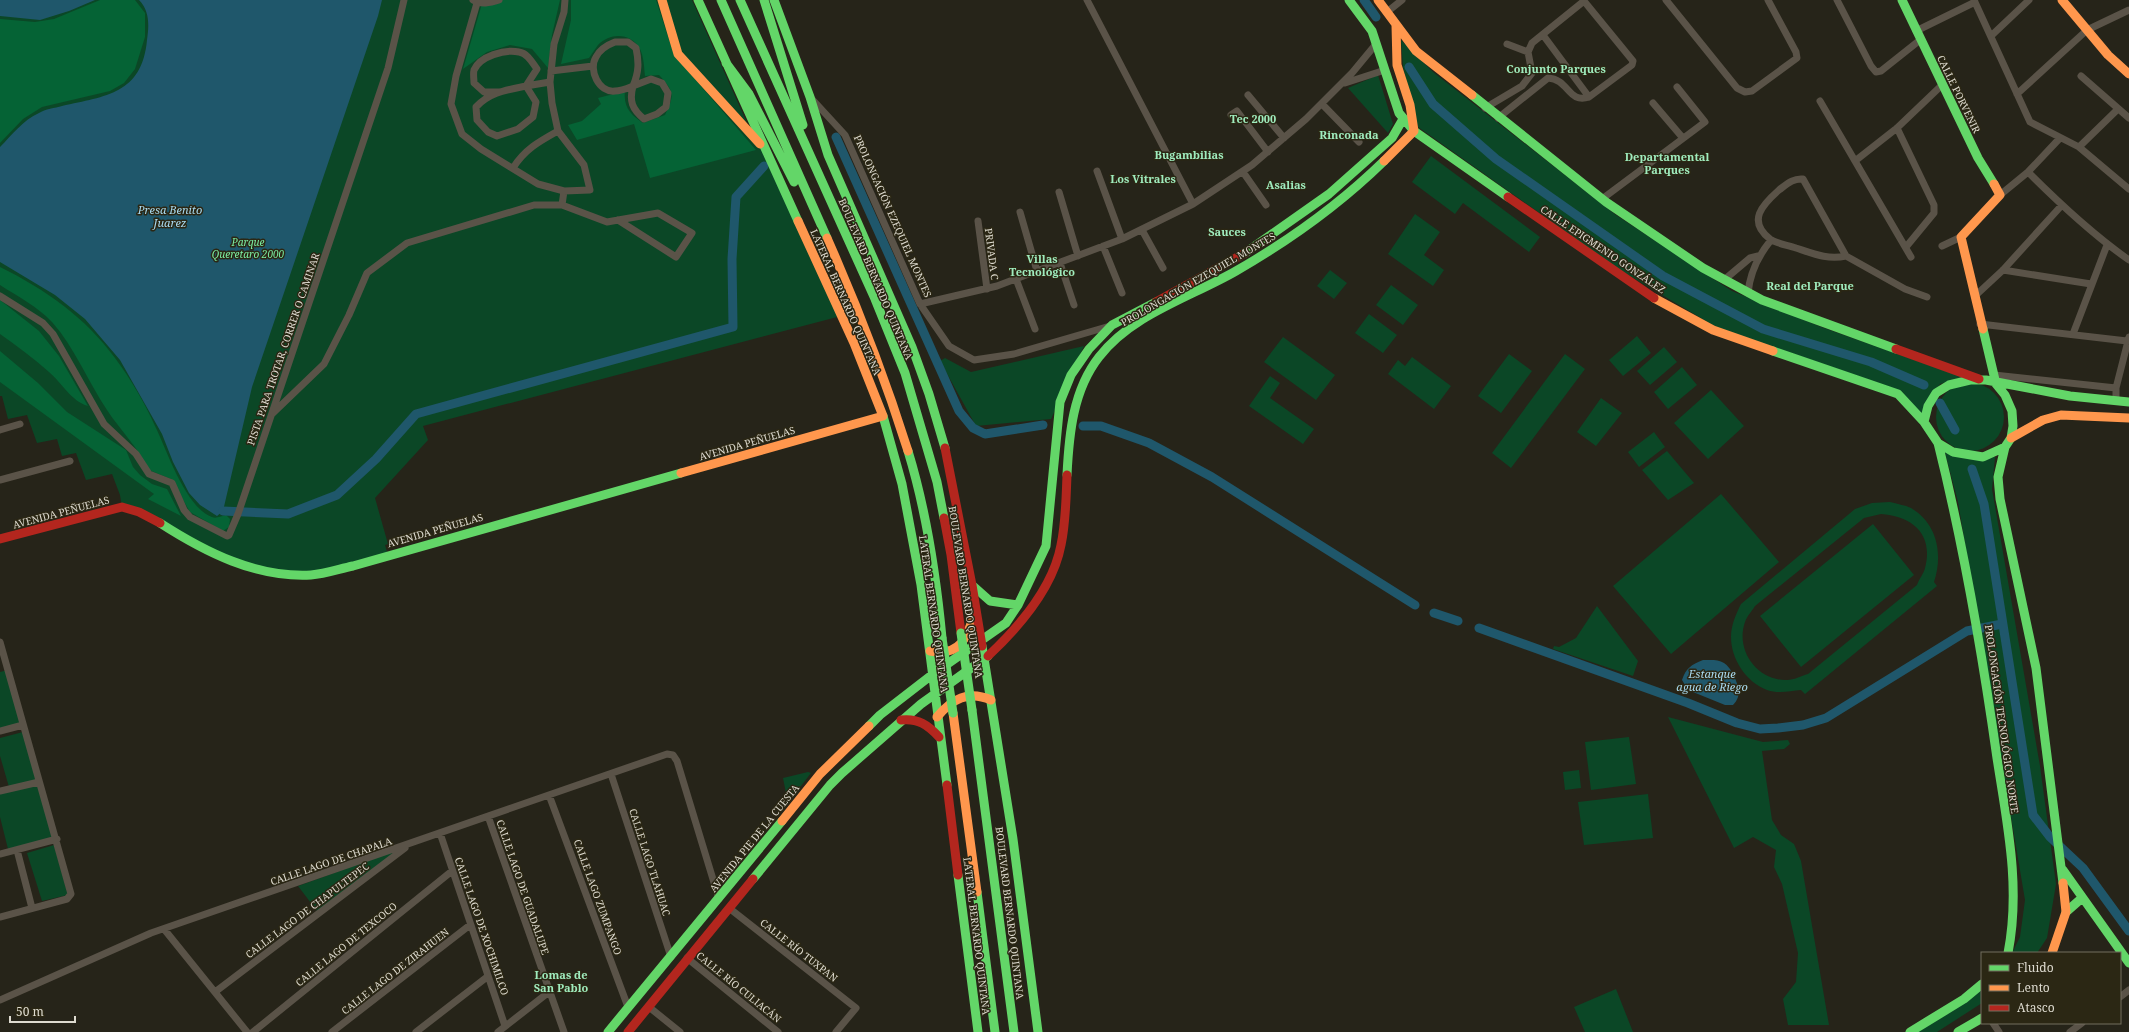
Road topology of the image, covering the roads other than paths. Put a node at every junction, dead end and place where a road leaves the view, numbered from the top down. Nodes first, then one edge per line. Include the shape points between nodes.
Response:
1 (404, 0) edge
2 (499, 0) edge
3 (565, 0) edge
4 (662, 0) edge
5 (698, 0) edge
6 (721, 0) edge
7 (740, 0) edge
8 (764, 0) edge
9 (774, 0) edge
10 (1087, 0) edge
11 (1349, 0) edge
12 (1378, 0) edge
13 (1402, 0) edge
14 (1666, 0) edge
15 (1768, 0) edge
16 (1837, 0) edge
17 (1902, 0) edge
18 (2029, 0) edge
19 (2062, 0) edge
20 (475, 1) edge
21 (1974, 1) edge
22 (2129, 10) edge
23 (1387, 12) junction
24 (1396, 25) junction
25 (2086, 30) junction
26 (1916, 31) junction
27 (1543, 35) junction
28 (1991, 36) junction
29 (1920, 40) junction
30 (1376, 44) junction
31 (1507, 44) dead end
32 (1528, 52) junction
33 (726, 63) junction
34 (593, 66) junction
35 (1385, 70) junction
36 (552, 71) junction
37 (2129, 74) edge
38 (2082, 76) dead end
39 (550, 82) junction
40 (1342, 83) junction
41 (1942, 85) junction
42 (526, 86) junction
43 (633, 86) junction
44 (1522, 86) junction
45 (1677, 87) dead end
46 (499, 92) junction
47 (1529, 93) junction
48 (2017, 94) junction
49 (1248, 95) dead end
50 (810, 97) junction
51 (1589, 97) junction
52 (1820, 101) dead end
53 (1653, 103) dead end
54 (1322, 104) junction
55 (1485, 108) junction
56 (2118, 109) junction
57 (1231, 115) dead end
58 (1498, 118) junction
59 (2129, 118) edge
60 (1403, 119) junction
61 (1897, 128) junction
62 (558, 131) junction
63 (1414, 131) junction
64 (802, 132) junction
65 (1682, 137) junction
66 (1284, 138) junction
67 (2060, 138) junction
68 (1359, 142) dead end
69 (781, 146) junction
70 (2079, 148) junction
71 (1268, 152) junction
72 (768, 154) junction
73 (1855, 161) junction
74 (513, 168) junction
75 (1097, 171) dead end
76 (1242, 172) junction
77 (2028, 172) junction
78 (2129, 189) edge
79 (564, 191) junction
80 (1059, 192) dead end
81 (2000, 195) junction
82 (1602, 199) junction
83 (1193, 204) junction
84 (562, 205) junction
85 (1266, 205) dead end
86 (2062, 205) junction
87 (1020, 212) dead end
88 (618, 220) junction
89 (978, 221) dead end
90 (1142, 230) junction
91 (1961, 237) junction
92 (1122, 239) junction
93 (1771, 240) junction
94 (2107, 245) junction
95 (1103, 246) junction
96 (1942, 246) dead end
97 (1906, 248) junction
98 (1078, 256) junction
99 (1758, 256) junction
100 (1846, 256) junction
101 (1911, 257) dead end
102 (2129, 260) edge
103 (1060, 263) junction
104 (1163, 268) dead end
105 (2003, 270) junction
106 (1037, 271) junction
107 (1016, 279) junction
108 (1724, 280) junction
109 (2091, 284) junction
110 (987, 289) junction
111 (1122, 293) dead end
112 (1748, 293) junction
113 (0, 296) edge
114 (1975, 296) junction
115 (1927, 297) dead end
116 (920, 304) junction
117 (1074, 305) dead end
118 (1980, 324) junction
119 (1112, 325) junction
120 (1035, 329) dead end
121 (2073, 334) junction
122 (2128, 339) edge
123 (1980, 379) junction
124 (1995, 380) junction
125 (2116, 388) junction
126 (2116, 401) junction
127 (2129, 402) edge
128 (271, 415) junction
129 (884, 416) junction
130 (2129, 418) edge
131 (1924, 422) junction
132 (20, 424) dead end
133 (0, 430) edge
134 (2011, 438) junction
135 (1938, 443) junction
136 (2006, 448) junction
137 (70, 461) dead end
138 (0, 480) edge
139 (0, 539) edge
140 (972, 585) junction
141 (1018, 605) junction
142 (976, 606) junction
143 (1006, 622) junction
144 (1012, 631) junction
145 (981, 641) junction
146 (0, 642) edge
147 (930, 651) junction
148 (984, 659) junction
149 (8, 670) junction
150 (0, 672) edge
151 (933, 674) junction
152 (935, 692) junction
153 (991, 700) junction
154 (937, 717) junction
155 (901, 720) junction
156 (23, 725) junction
157 (0, 731) edge
158 (939, 737) junction
159 (610, 774) junction
160 (39, 782) junction
161 (0, 792) edge
162 (549, 795) junction
163 (488, 816) junction
164 (440, 833) junction
165 (57, 839) junction
166 (410, 844) junction
167 (17, 850) junction
168 (0, 854) edge
169 (2062, 869) junction
170 (452, 871) junction
171 (2082, 898) junction
172 (719, 899) junction
173 (32, 908) junction
174 (729, 908) junction
175 (2066, 912) junction
176 (0, 917) edge
177 (470, 925) junction
178 (164, 929) junction
179 (2008, 952) edge
180 (2052, 952) edge
181 (671, 957) junction
182 (688, 958) junction
183 (2129, 963) edge
184 (487, 976) junction
185 (1981, 985) edge
186 (2129, 990) edge
187 (215, 992) junction
188 (549, 992) junction
189 (2121, 996) edge
190 (0, 1000) edge
191 (628, 1007) junction
192 (649, 1007) junction
193 (1981, 1019) edge
194 (2081, 1024) edge
195 (505, 1026) junction
196 (247, 1032) edge
197 (253, 1032) edge
198 (332, 1032) edge
199 (416, 1032) edge
200 (498, 1032) edge
201 (564, 1032) edge
202 (608, 1032) edge
203 (628, 1032) edge
204 (680, 1032) edge
205 (778, 1032) edge
206 (836, 1032) edge
207 (978, 1032) edge
208 (995, 1032) edge
209 (1014, 1032) edge
210 (1038, 1032) edge
211 (1910, 1032) edge
212 (1958, 1032) edge
213 (2070, 1032) edge

1 - 128 street, PISTA PARA TROTAR, CORRER O CAMINAR via 388,68
2 - 20 street via 489,3
3 - 36 street via 554,44
4 - 72 main road via 678,54
5 - 33 main road, LATERAL BERNARDO QUINTANA
6 - 69 main road
7 - 64 main road, BOULEVARD BERNARDO QUINTANA
8 - 64 main road
9 - 50 main road
10 - 83 street
11 - 30 main road, CALLE EPIGMENIO GONZÁLEZ via 1372,31
12 - 23 main road
13 - 23 street
14 - 15 street via 1737,88 1745,92 1752,91 1797,58
16 - 29 street via 1876,72 1881,71
17 - 26 main road, CALLE PORVENIR
18 - 28 street
19 - 25 main road
20 - 74 street via 451,104 462,134
21 - 26 street
21 - 28 street
22 - 25 street
23 - 24 main road
24 - 55 main road via 1416,50
24 - 63 main road via 1398,65 1410,105
25 - 37 main road
25 - 48 street
26 - 29 main road, CALLE PORVENIR
27 - 32 street via 1532,43
27 - 51 street
27 - 51 street via 1584,1 1631,56 1632,65
28 - 48 street
29 - 41 main road, CALLE PORVENIR
30 - 35 main road, CALLE EPIGMENIO GONZÁLEZ
30 - 40 street
31 - 32 street
32 - 44 street via 1532,73
33 - 69 main road via 749,94
33 - 72 main road, LATERAL BERNARDO QUINTANA
34 - 36 street
34 - 43 street via 595,77 602,87 614,92
34 - 43 street via 603,47 615,42 628,42 636,48 639,62 638,75
35 - 40 street
35 - 60 main road, CALLE EPIGMENIO GONZÁLEZ
36 - 39 street
38 - 56 street
39 - 42 street
39 - 62 street
40 - 54 street
41 - 61 street
41 - 81 main road, CALLE PORVENIR via 1978,158
42 - 46 street
42 - 46 street via 537,69 530,58 519,52 499,53 483,59 474,71 474,83 484,92
42 - 46 street via 536,102 533,117 518,129 497,136 488,132 476,120 476,107 484,98
43 - 43 street via 650,79 662,83 668,93 666,107 644,119 634,111 630,97
44 - 47 street
44 - 55 street
45 - 65 street via 1705,122
47 - 51 street via 1548,78 1555,79 1575,98 1581,100
47 - 58 street
48 - 67 street via 2030,122
49 - 66 street
50 - 116 street, PROLONGACIÓN EZEQUIEL MONTES via 845,134
50 - 140 main road via 828,155 912,347 929,394 957,502
52 - 73 street
53 - 65 street
54 - 66 street
54 - 68 street
55 - 58 main road
56 - 59 street
56 - 70 street
57 - 71 street via 1237,111
58 - 82 main road
60 - 63 main road, CALLE EPIGMENIO GONZÁLEZ
60 - 119 main road, PROLONGACIÓN EZEQUIEL MONTES via 1392,138 1352,174 1329,194 1266,239 1229,262
61 - 73 street
61 - 97 street via 1934,205 1934,213
62 - 74 street via 533,145 520,156
62 - 79 street via 584,165 590,190
63 - 131 main road, CALLE EPIGMENIO GONZÁLEZ via 1646,294 1713,330 1898,394
63 - 144 main road, PROLONGACIÓN EZEQUIEL MONTES via 1336,203 1287,240 1120,336 1100,356 1074,403 1063,539 1056,565 1045,586
64 - 209 main road, BOULEVARD BERNARDO QUINTANA, bridge via 905,373 937,482 947,533 972,710
65 - 82 street
66 - 71 street
67 - 70 street
67 - 77 street
69 - 208 main road, bridge via 819,220 857,306 886,379 918,484 935,567 942,638
70 - 78 street
71 - 76 street
72 - 129 main road, LATERAL BERNARDO QUINTANA via 854,343
73 - 97 street
74 - 79 street via 538,184
75 - 92 street
76 - 83 street
76 - 85 street
77 - 81 street
77 - 86 street
79 - 84 street
80 - 98 street
81 - 91 main road
82 - 108 main road
83 - 90 street
84 - 88 street via 606,222
84 - 128 street via 534,205 407,243 367,273 324,364
86 - 94 street
86 - 105 street
87 - 106 street
88 - 88 street via 658,213 692,233 676,257
89 - 110 street, PRIVADA C
90 - 92 street
90 - 104 street
91 - 96 street
91 - 114 main road
92 - 95 street
93 - 99 street
93 - 100 street via 1823,257
93 - 100 street via 1759,226 1757,219 1760,210 1791,181 1803,179
94 - 102 street
94 - 109 street
95 - 98 street
95 - 111 street
97 - 101 street
98 - 103 street
99 - 108 street via 1750,258
99 - 112 street via 1750,277
100 - 115 street via 1904,290
103 - 106 street
103 - 117 street
105 - 109 street
105 - 114 street
106 - 107 street
107 - 110 street
107 - 120 street
108 - 112 main road
109 - 121 street
110 - 116 street
112 - 123 main road
113 - 128 street, PISTA PARA TROTAR, CORRER O CAMINAR via 42,323 53,334 104,424 136,454 147,472 174,484 184,510 190,517 227,536 232,533
114 - 118 main road
116 - 119 street, PROLONGACIÓN EZEQUIEL MONTES via 949,346 974,360 1014,354
118 - 121 street
118 - 124 main road
119 - 141 main road, PROLONGACIÓN EZEQUIEL MONTES via 1089,349 1076,368 1060,402 1046,546
121 - 122 street
122 - 125 street
123 - 124 main road
123 - 131 main road via 1945,386 1928,402
124 - 125 street
124 - 126 main road
124 - 134 main road via 2006,395 2012,411
125 - 126 street
126 - 127 main road
129 - 139 main road, AVENIDA PEÑUELAS via 353,566 311,575 274,572 219,556 185,540 139,511 122,507
129 - 147 main road, LATERAL BERNARDO QUINTANA via 902,484 921,585
130 - 134 main road via 2061,415 2043,420
131 - 135 main road
132 - 133 street
134 - 136 main road
135 - 136 main road via 1953,452 1983,457
135 - 179 main road, PROLONGACIÓN TECNOLÓGICO NORTE via 1983,653 2015,883 2014,931
136 - 169 main road via 1998,477 2000,499 2036,668
137 - 138 street
140 - 141 main road via 990,602
140 - 142 main road
141 - 143 main road, PROLONGACIÓN EZEQUIEL MONTES
142 - 145 main road
142 - 147 main road via 968,636 944,652
143 - 144 main road
143 - 145 main road, PROLONGACIÓN EZEQUIEL MONTES
144 - 148 main road, PROLONGACIÓN EZEQUIEL MONTES
145 - 148 main road
145 - 151 main road, AVENIDA PIE DE LA CUESTA
146 - 149 street
147 - 151 main road, LATERAL BERNARDO QUINTANA
148 - 152 main road, PROLONGACIÓN EZEQUIEL MONTES
148 - 153 main road
149 - 150 street
149 - 156 street
151 - 152 main road, LATERAL BERNARDO QUINTANA
151 - 172 main road, AVENIDA PIE DE LA CUESTA via 880,715 820,774
152 - 154 main road, LATERAL BERNARDO QUINTANA
152 - 155 main road
153 - 154 main road via 980,694 959,698 943,709
153 - 210 main road via 1013,839
154 - 158 main road, LATERAL BERNARDO QUINTANA
155 - 158 main road via 921,720
155 - 174 main road via 830,786
156 - 157 street
156 - 160 street
158 - 207 main road, LATERAL BERNARDO QUINTANA
159 - 162 street, CALLE LAGO DE CHAPALA
159 - 172 street, CALLE LAGO DE CHAPALA via 667,754 673,755
159 - 181 street, CALLE LAGO TLAHUAC
160 - 161 street
160 - 165 street
162 - 163 street, CALLE LAGO DE CHAPALA
162 - 191 street, CALLE LAGO ZUMPANGO
163 - 164 street, CALLE LAGO DE CHAPALA
163 - 188 street, CALLE LAGO DE GUADALUPE
164 - 166 street, CALLE LAGO DE CHAPALA
164 - 170 street, CALLE LAGO DE XOCHIMILCO
165 - 167 street
165 - 173 street via 71,894 67,899
166 - 178 street, CALLE LAGO DE CHAPALA
166 - 187 street, CALLE LAGO DE CHAPULTEPEC
167 - 168 street
167 - 173 street
169 - 171 main road
169 - 175 main road
170 - 177 street, CALLE LAGO DE XOCHIMILCO
170 - 197 street, CALLE LAGO DE TEXCOCO
171 - 175 main road
171 - 183 main road
172 - 181 main road, AVENIDA PIE DE LA CUESTA
173 - 176 street
174 - 182 main road
174 - 206 street, CALLE RÍO TUXPAN via 856,1008
175 - 180 main road
177 - 184 street, CALLE LAGO DE XOCHIMILCO
177 - 198 street, CALLE LAGO DE ZIRAHUEN
178 - 187 street
178 - 190 street, CALLE LAGO DE CHAPALA
181 - 191 main road, AVENIDA PIE DE LA CUESTA
182 - 192 main road
182 - 205 street, CALLE RÍO CULIACÁN
184 - 195 street, CALLE LAGO DE XOCHIMILCO
184 - 199 street
185 - 211 main road via 1964,999
186 - 189 street
187 - 196 street
188 - 195 street
188 - 201 street, CALLE LAGO DE GUADALUPE
191 - 202 main road, AVENIDA PIE DE LA CUESTA
192 - 203 main road
192 - 204 street
193 - 212 main road
194 - 213 street
195 - 200 street

